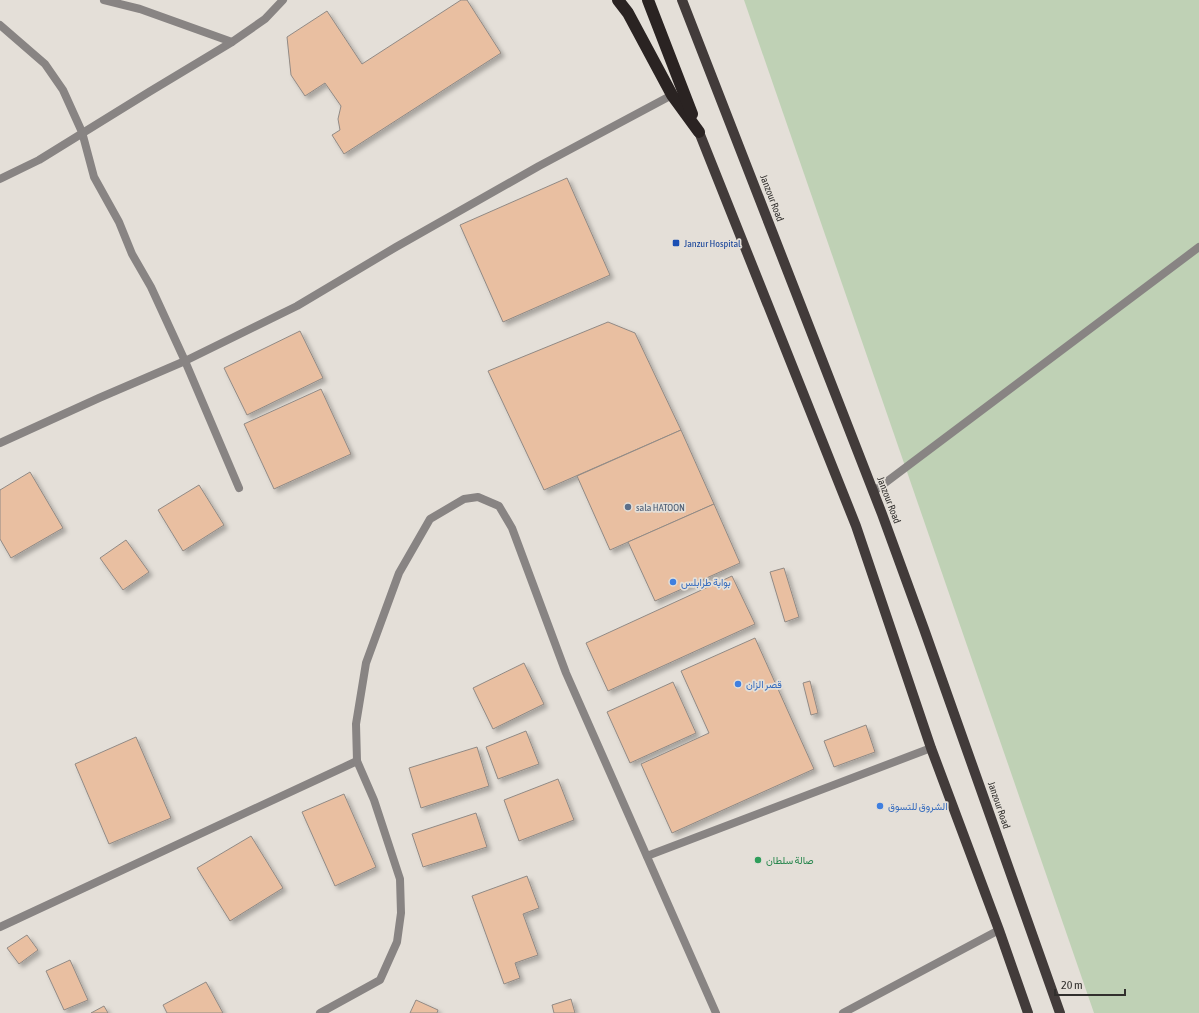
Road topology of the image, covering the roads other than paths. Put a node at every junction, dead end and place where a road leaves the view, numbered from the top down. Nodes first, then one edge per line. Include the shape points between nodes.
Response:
1 (104, 0) edge
2 (283, 0) edge
3 (618, 0) edge
4 (648, 0) edge
5 (682, 0) edge
6 (0, 25) edge
7 (232, 42) junction
8 (672, 95) junction
9 (82, 132) junction
10 (699, 132) junction
11 (0, 179) edge
12 (1199, 247) edge
13 (185, 361) junction
14 (0, 443) edge
15 (239, 488) dead end
16 (873, 492) junction
17 (931, 748) junction
18 (357, 761) junction
19 (647, 856) junction
20 (0, 927) edge
21 (999, 930) junction
22 (320, 1013) edge
23 (716, 1013) edge
24 (843, 1013) edge
25 (1028, 1013) edge
26 (1060, 1013) edge

1 - 7 street via 140,9
2 - 7 street via 266,19
3 - 8 highway via 628,13
4 - 10 highway
5 - 16 main road, Janzour Road
6 - 9 street via 45,64 62,90
7 - 9 street
8 - 10 highway
8 - 13 street via 539,166 297,306
9 - 11 street via 39,160
9 - 13 street via 94,177 119,222
10 - 17 main road via 856,526
12 - 16 street
13 - 14 street
13 - 15 street
16 - 26 main road, Janzour Road
17 - 19 street
17 - 21 main road
18 - 19 street via 356,724 366,663 399,573 430,519 464,499 478,497 499,506 512,528 566,673
18 - 20 street
18 - 22 street via 374,800 400,879 401,913 397,942 380,980
19 - 23 street
21 - 24 street
21 - 25 main road

